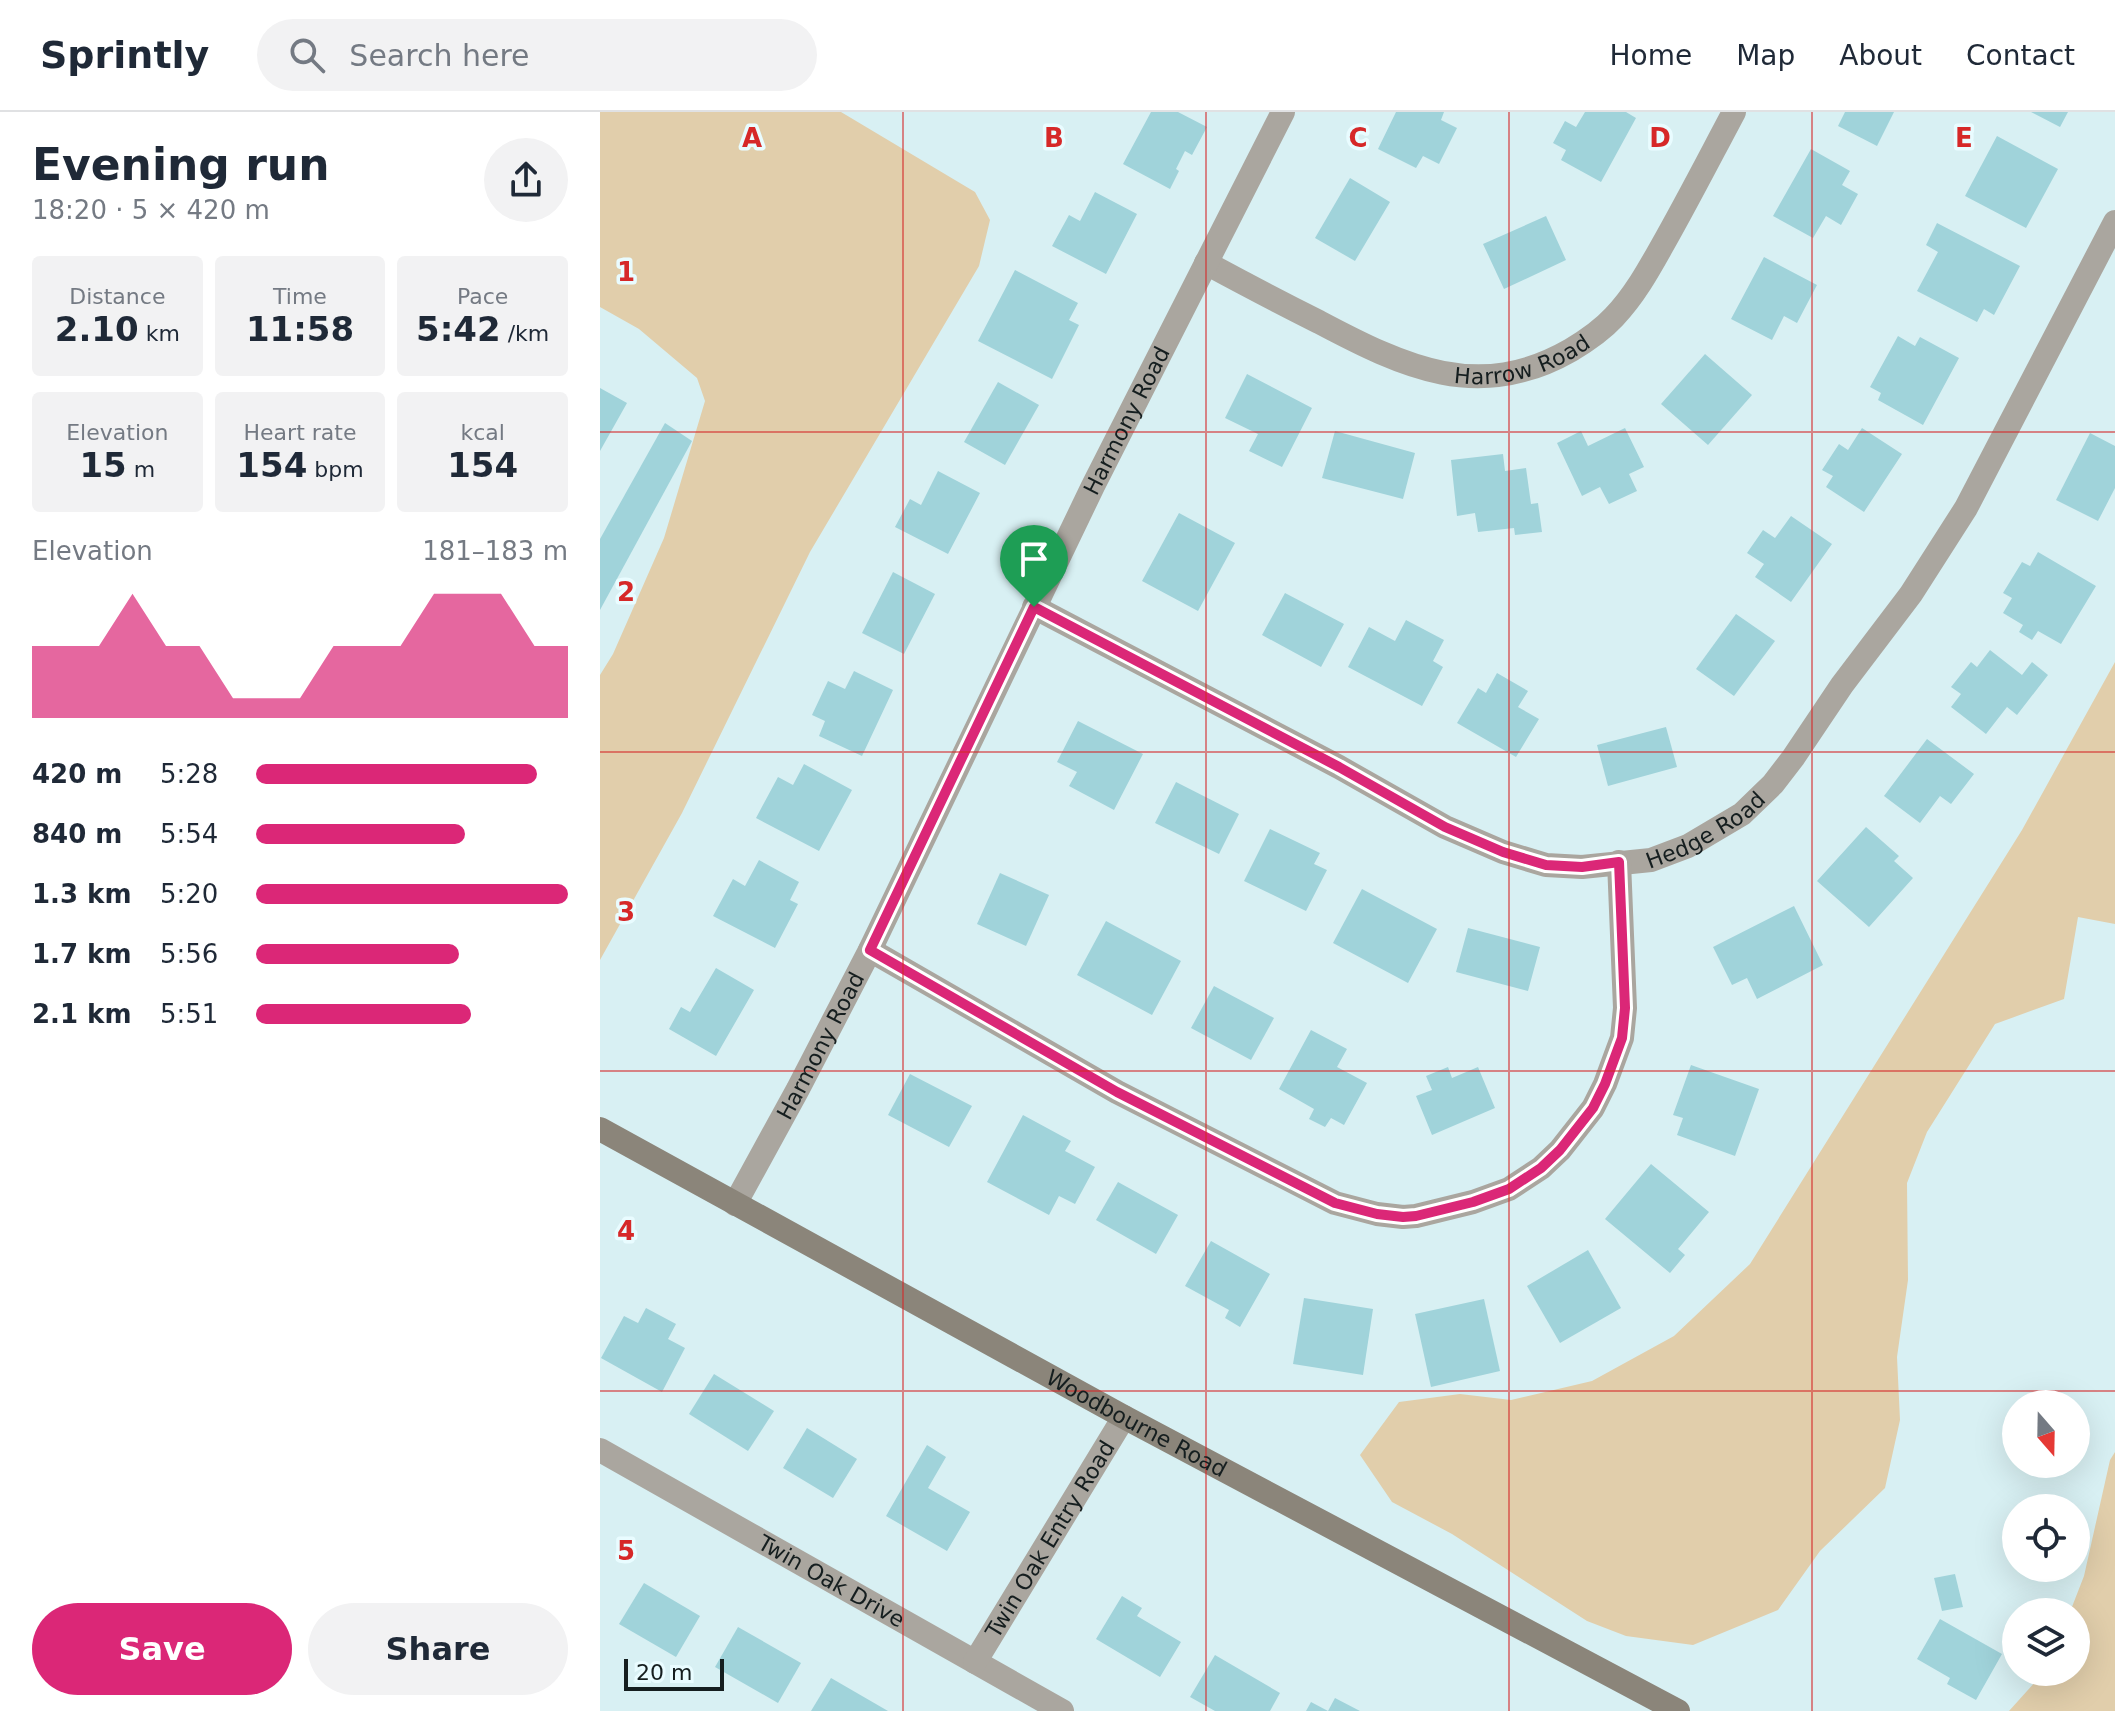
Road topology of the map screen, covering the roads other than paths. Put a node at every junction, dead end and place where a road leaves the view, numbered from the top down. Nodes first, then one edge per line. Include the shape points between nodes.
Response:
1 (1283, 112) edge
2 (1734, 112) edge
3 (2115, 222) edge
4 (1206, 263) junction
5 (1034, 607) junction
6 (1619, 862) junction
7 (870, 950) junction
8 (600, 1129) edge
9 (735, 1204) junction
10 (1124, 1417) junction
11 (600, 1450) edge
12 (975, 1662) junction
13 (1062, 1711) edge
14 (1678, 1711) edge

1 - 4 street, Harmony Road
2 - 4 street, Harrow Road via 1640,285 1614,318 1583,342 1530,369 1460,377 1421,369 1370,350
3 - 6 street, Hedge Road via 1966,508 1911,594 1773,784 1742,814 1688,846 1651,860
4 - 5 street, Harmony Road
5 - 6 street, Hedge Road via 1459,834 1546,865
5 - 7 street, Harmony Road
6 - 7 street via 1622,1038 1593,1108 1560,1150 1509,1189 1416,1216 1377,1214 1335,1203 1117,1092
7 - 9 street, Harmony Road
8 - 9 main road, Woodbourne Road
9 - 10 main road, Woodbourne Road
10 - 12 street, Twin Oak Entry Road
10 - 14 main road, Woodbourne Road
11 - 12 street, Twin Oak Drive
12 - 13 street, Twin Oak Drive

